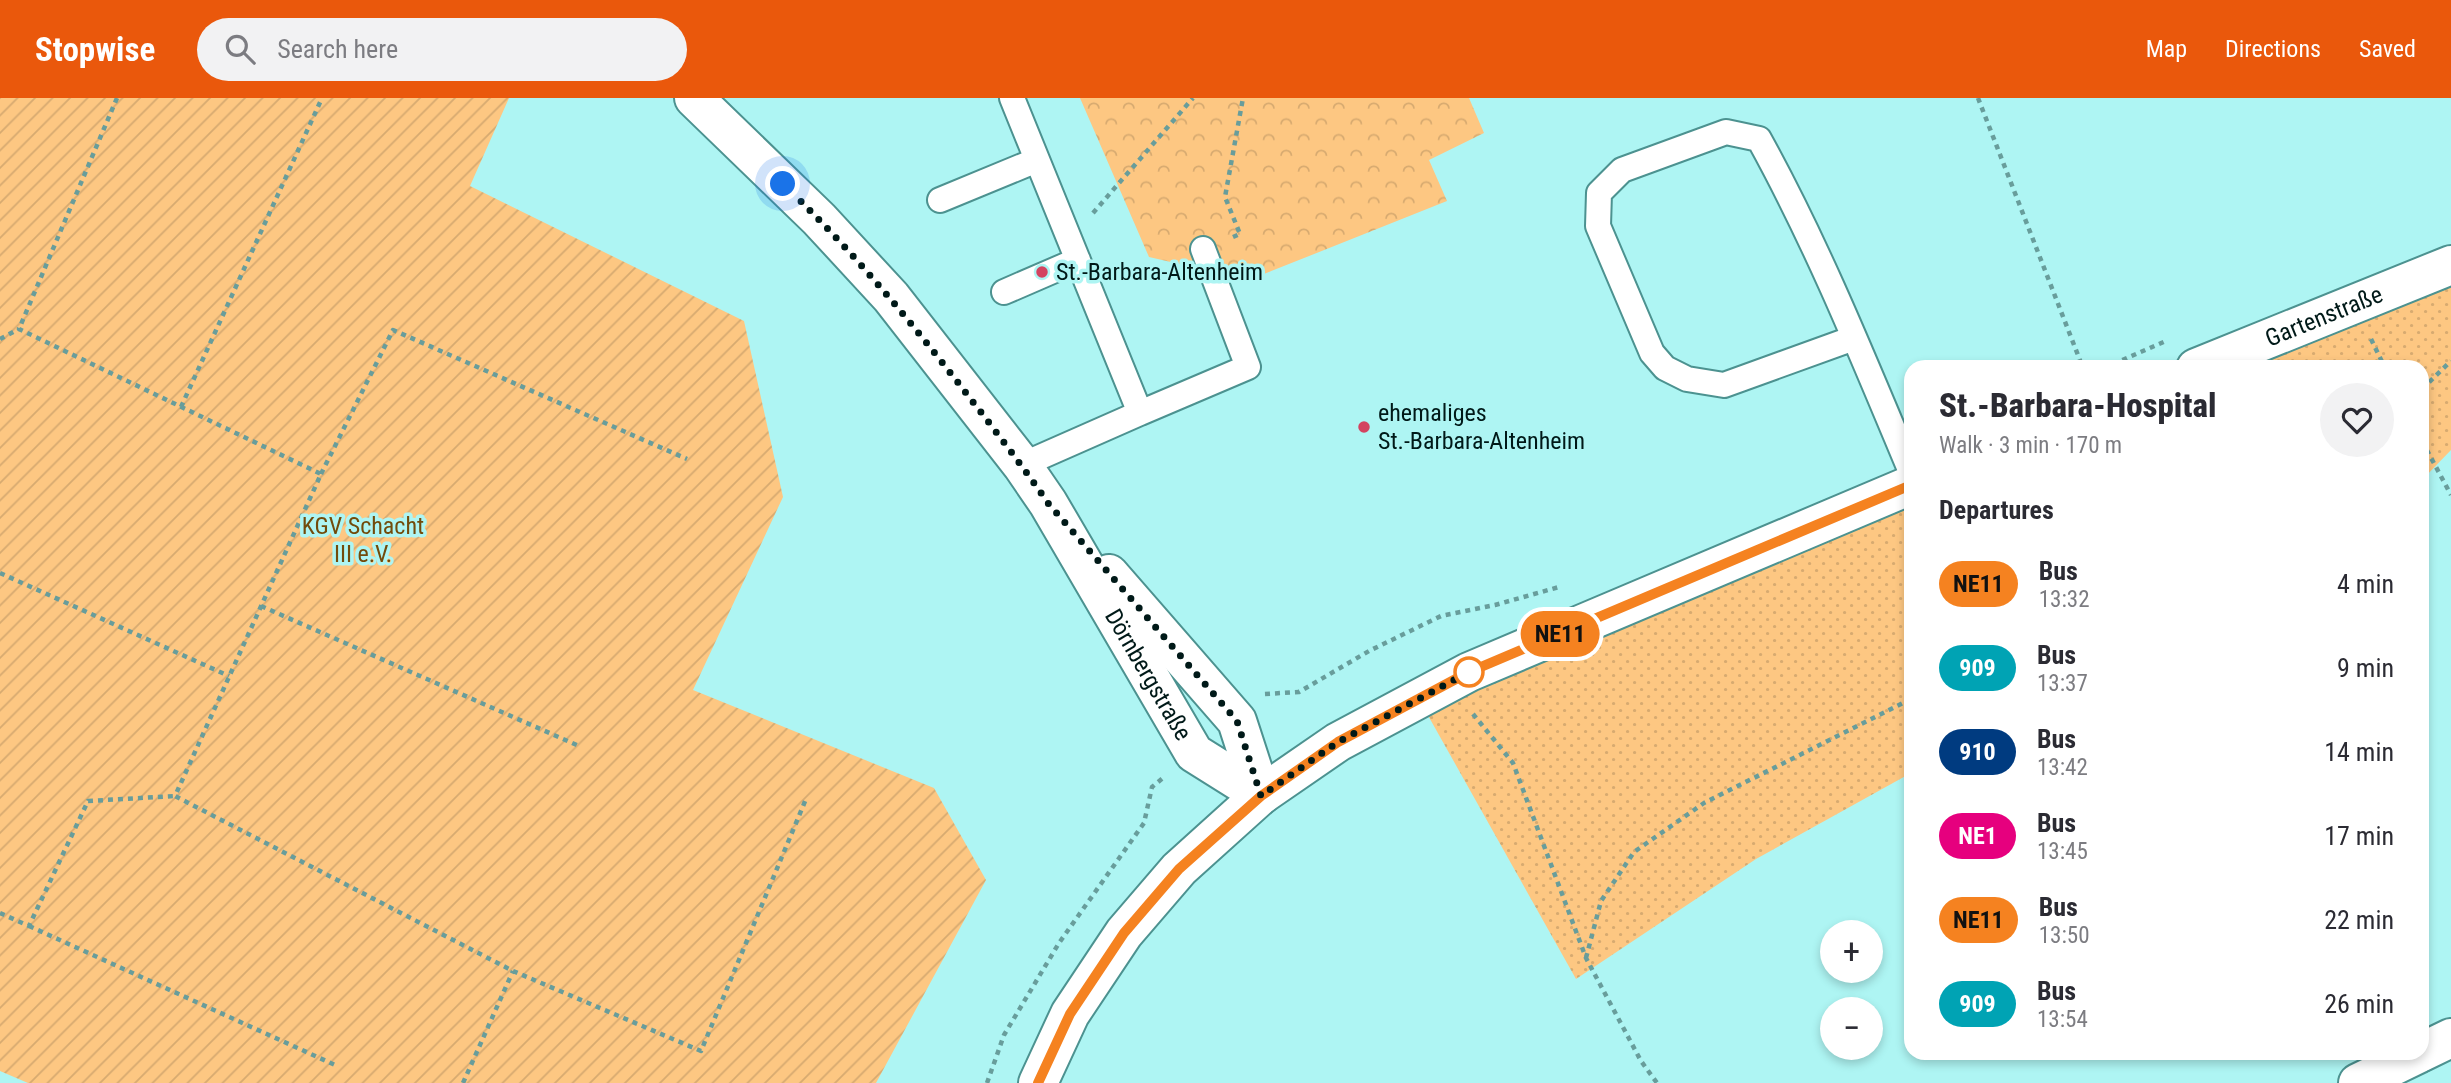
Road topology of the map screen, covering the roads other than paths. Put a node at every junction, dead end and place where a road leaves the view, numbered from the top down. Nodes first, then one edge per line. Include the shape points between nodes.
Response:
1 (694, 98) edge
2 (1012, 98) edge
3 (1037, 160) junction
4 (940, 201) dead end
5 (1203, 249) road end
6 (1074, 250) junction
7 (2451, 265) edge
8 (1004, 292) dead end
9 (1854, 338) junction
10 (2216, 360) edge
11 (1140, 413) junction
12 (1904, 456) edge
13 (1022, 465) junction
14 (1904, 488) edge
15 (1048, 503) junction
16 (1261, 796) junction
17 (2451, 1038) edge
18 (2429, 1049) edge
19 (2406, 1060) edge
20 (1038, 1083) edge
21 (2358, 1083) edge

1 - 13 street, Dörnbergstraße via 819,219 891,297
2 - 3 lane
3 - 4 lane
3 - 6 lane
5 - 11 lane via 1248,367
6 - 8 lane
6 - 11 lane
7 - 10 street, Gartenstraße
9 - 9 lane via 1759,139 1726,132 1622,170 1599,193 1598,226 1652,353 1665,368 1687,379 1724,385
9 - 12 lane
11 - 13 lane
13 - 15 street, Dörnbergstraße
14 - 16 street via 1469,672 1338,742
15 - 16 street, Dörnbergstraße via 1237,721
15 - 16 street, Dörnbergstraße via 1194,753
16 - 20 street via 1179,869 1124,933 1070,1014
17 - 18 street
19 - 21 street

